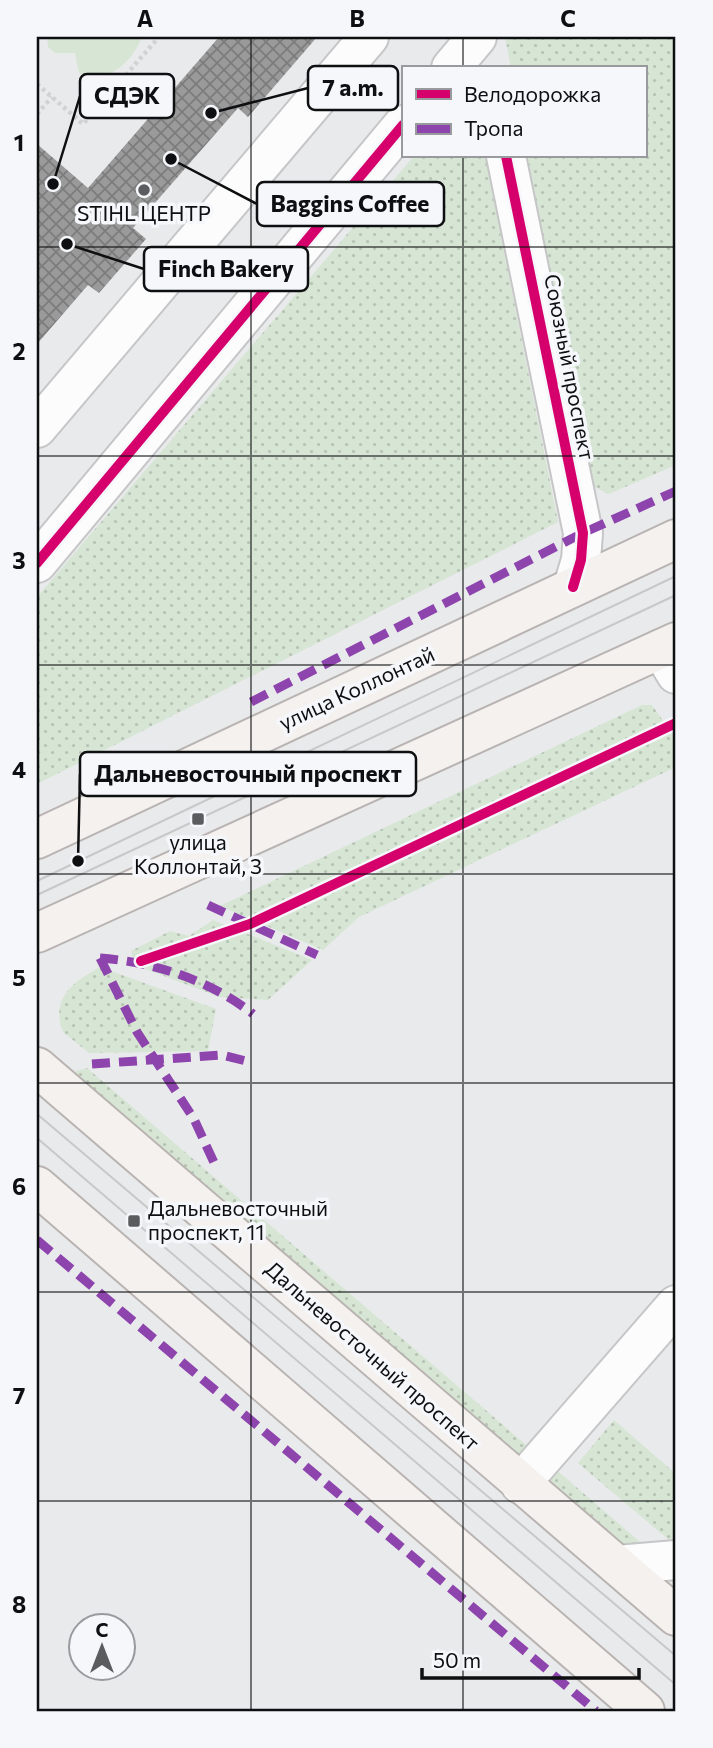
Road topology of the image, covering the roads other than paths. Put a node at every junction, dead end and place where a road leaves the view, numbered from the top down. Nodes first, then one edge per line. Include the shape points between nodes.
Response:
1 (369, 37) edge
2 (480, 37) edge
3 (453, 66) edge
4 (488, 66) edge
5 (402, 126) edge
6 (506, 158) edge
7 (37, 428) edge
8 (676, 539) edge
9 (37, 563) edge
10 (573, 586) junction
11 (671, 655) edge
12 (37, 839) edge
13 (37, 933) edge
14 (37, 1067) edge
15 (37, 1186) edge
16 (676, 1305) edge
17 (520, 1484) junction
18 (676, 1560) edge
19 (617, 1565) junction
20 (676, 1616) edge
21 (645, 1711) edge

1 - 7 street
2 - 3 street
2 - 4 street
5 - 9 street
6 - 10 street, Союзный проспект via 583,533
8 - 10 main road, улица Коллонтай
10 - 12 main road, улица Коллонтай
11 - 13 main road
14 - 17 main road, Дальневосточный проспект
15 - 21 main road
16 - 17 street
17 - 19 main road, Дальневосточный проспект
18 - 19 street
19 - 20 main road, Дальневосточный проспект

